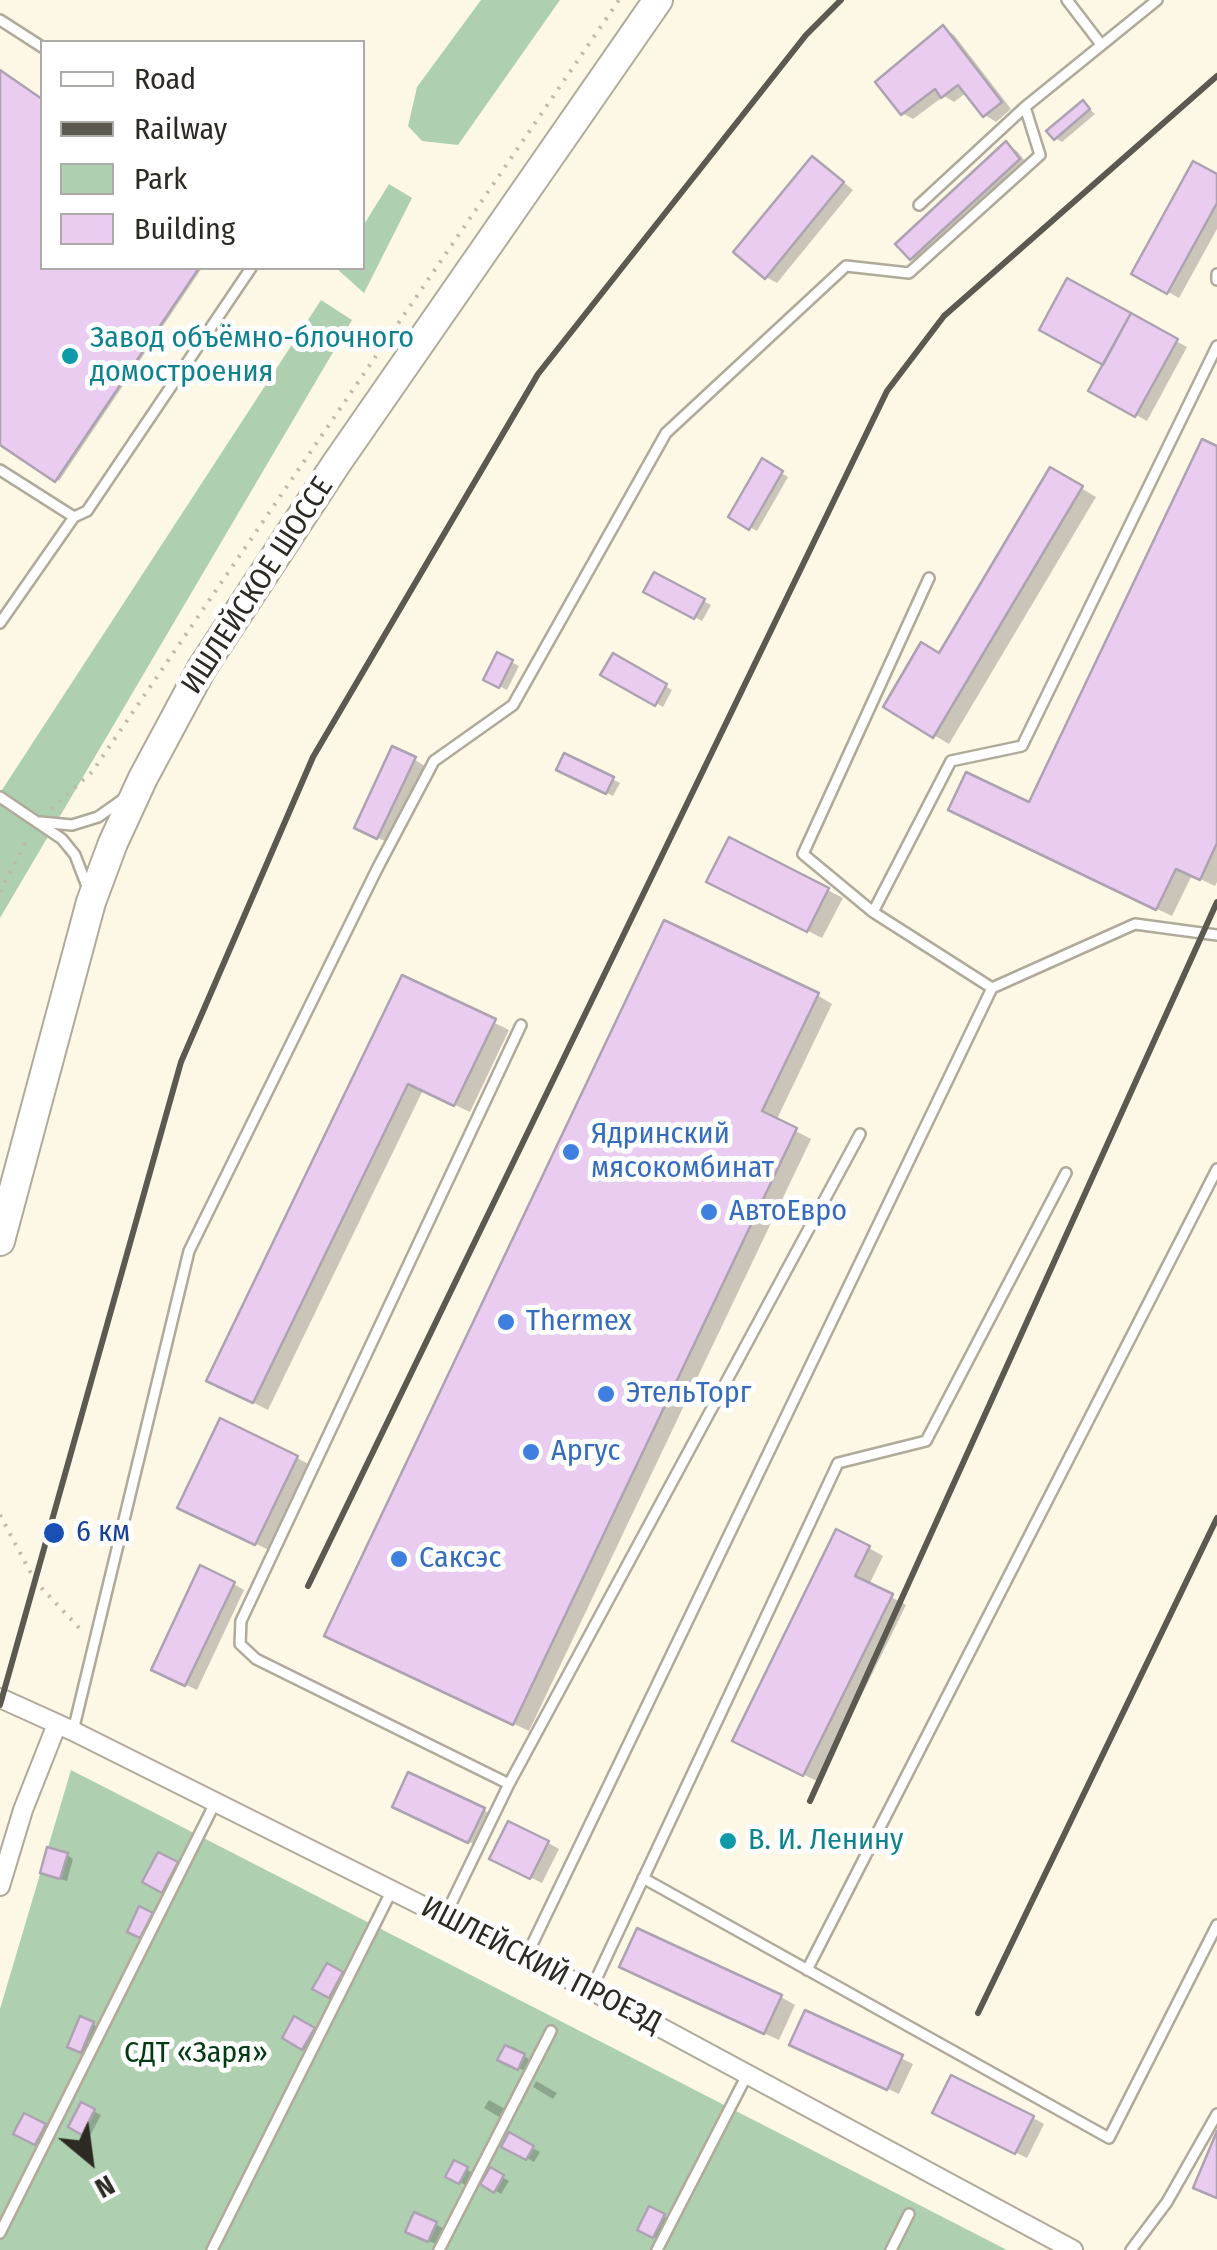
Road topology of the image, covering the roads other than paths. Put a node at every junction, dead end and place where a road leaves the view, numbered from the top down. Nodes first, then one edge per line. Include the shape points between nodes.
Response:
1 (658, 0) edge
2 (1067, 0) edge
3 (1157, 0) edge
4 (0, 20) edge
5 (1100, 43) junction
6 (40, 47) edge
7 (1025, 107) junction
8 (919, 205) dead end
9 (250, 270) edge
10 (1217, 346) edge
11 (0, 470) edge
12 (74, 517) junction
13 (929, 578) dead end
14 (0, 623) edge
15 (143, 778) junction
16 (0, 797) edge
17 (37, 822) junction
18 (91, 902) junction
19 (873, 912) junction
20 (1217, 935) edge
21 (992, 988) junction
22 (521, 1025) dead end
23 (860, 1134) dead end
24 (1217, 1169) edge
25 (1066, 1174) dead end
26 (0, 1241) edge
27 (0, 1698) edge
28 (65, 1727) junction
29 (509, 1784) junction
30 (216, 1801) junction
31 (643, 1878) junction
32 (0, 1886) edge
33 (392, 1889) junction
34 (445, 1916) junction
35 (1217, 1924) edge
36 (526, 1957) junction
37 (807, 1970) junction
38 (590, 1990) junction
39 (551, 2031) dead end
40 (748, 2074) junction
41 (1217, 2114) edge
42 (910, 2214) dead end
43 (0, 2233) edge
44 (212, 2250) edge
45 (439, 2250) edge
46 (657, 2250) edge
47 (891, 2250) edge
48 (1072, 2250) edge
49 (1132, 2250) edge

1 - 15 main road, ИШЛЕЙСКОЕ ШОССЕ via 336,464 202,668
2 - 5 lane
3 - 5 lane
4 - 6 lane
5 - 7 lane
7 - 8 lane
7 - 28 lane via 1040,156 910,273 846,266 666,433 512,705 434,761 189,1251 94,1643
9 - 12 lane via 86,511
10 - 19 lane via 1022,746 952,760
11 - 12 lane
12 - 14 lane
13 - 19 lane via 803,854
15 - 17 lane via 98,817 72,826
15 - 18 main road, ИШЛЕЙСКОЕ ШОССЕ
16 - 17 lane
17 - 18 lane via 75,856
18 - 26 main road, ИШЛЕЙСКОЕ ШОССЕ
19 - 21 lane
20 - 21 lane via 1135,924
21 - 36 lane
22 - 29 lane via 241,1621 240,1644 256,1659
23 - 29 lane
24 - 37 lane
25 - 31 lane via 926,1441 838,1463
27 - 28 street, ИШЛЕЙСКИЙ ПРОЕЗД
28 - 30 street, ИШЛЕЙСКИЙ ПРОЕЗД
28 - 32 street via 23,1810
29 - 34 lane
30 - 33 street, ИШЛЕЙСКИЙ ПРОЕЗД
30 - 43 lane
31 - 37 lane
31 - 38 lane
33 - 34 street, ИШЛЕЙСКИЙ ПРОЕЗД
33 - 44 lane
34 - 36 street, ИШЛЕЙСКИЙ ПРОЕЗД
35 - 37 lane via 1108,2138
36 - 38 street, ИШЛЕЙСКИЙ ПРОЕЗД
38 - 40 street, ИШЛЕЙСКИЙ ПРОЕЗД
39 - 45 lane
40 - 46 lane
40 - 48 street, ИШЛЕЙСКИЙ ПРОЕЗД
41 - 49 lane
42 - 47 lane

